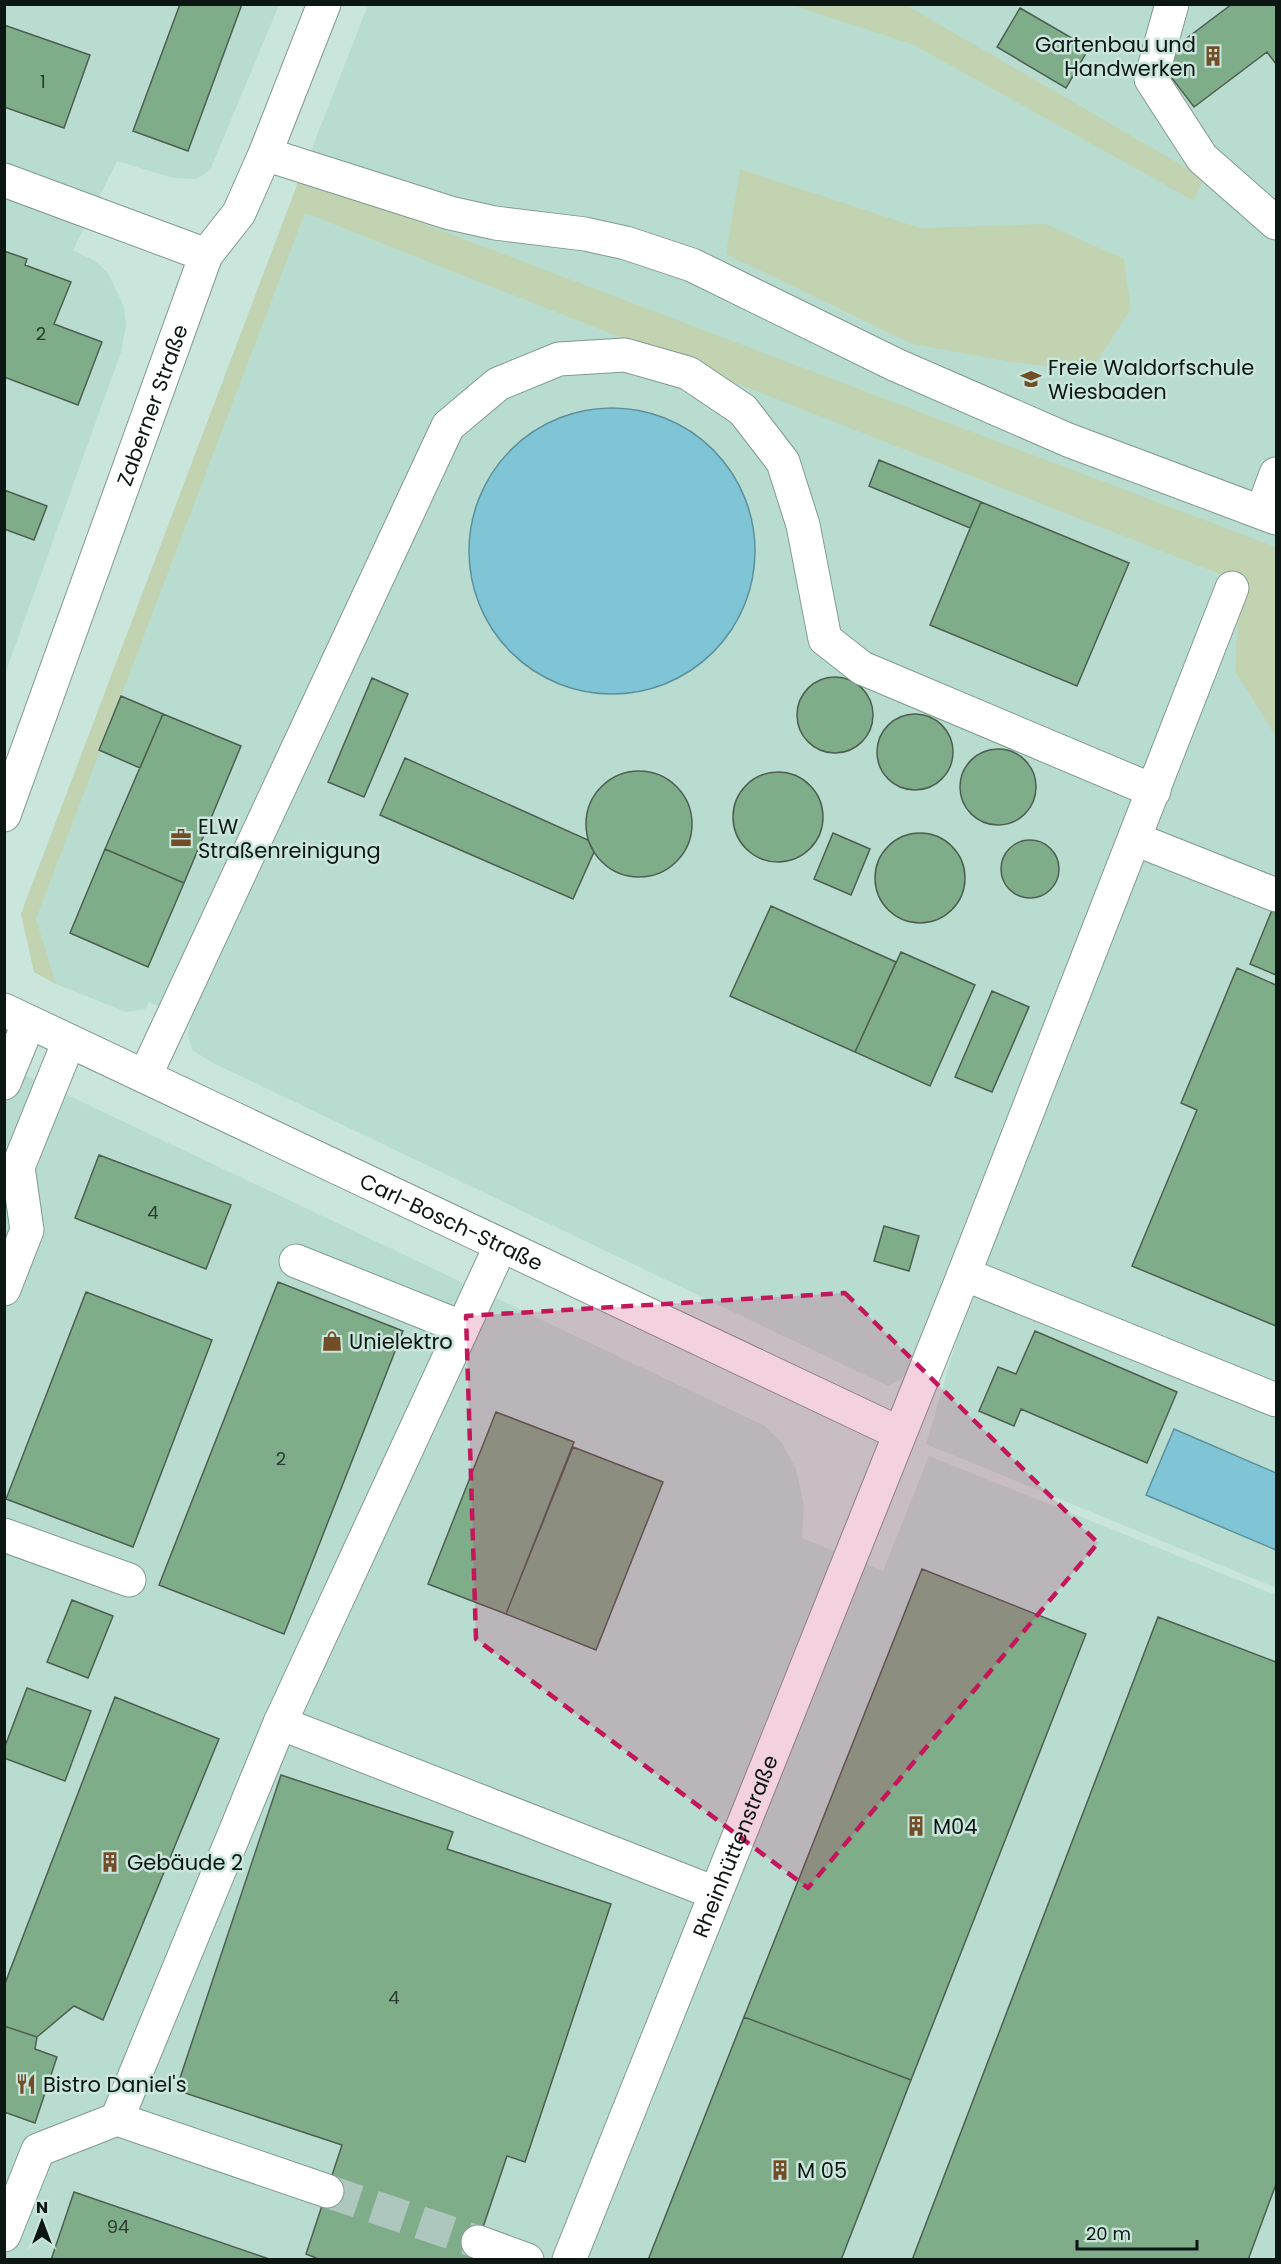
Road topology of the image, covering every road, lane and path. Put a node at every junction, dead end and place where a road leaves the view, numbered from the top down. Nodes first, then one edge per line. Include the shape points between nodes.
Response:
1 (324, 4) edge
2 (1172, 4) edge
3 (265, 154) junction
4 (4, 180) edge
5 (1276, 223) edge
6 (206, 255) junction
7 (1276, 474) edge
8 (1269, 515) edge
9 (1232, 588) dead end
10 (1154, 791) junction
11 (4, 815) edge
12 (1135, 839) junction
13 (1276, 895) edge
14 (17, 1016) edge
15 (69, 1041) junction
16 (145, 1076) junction
17 (4, 1083) edge
18 (501, 1245) junction
19 (296, 1261) dead end
20 (964, 1274) junction
21 (4, 1289) edge
22 (461, 1327) junction
23 (1276, 1400) edge
24 (899, 1433) junction
25 (4, 1535) edge
26 (129, 1580) dead end
27 (280, 1723) junction
28 (715, 1893) junction
29 (117, 2119) junction
30 (327, 2191) tunnel mouth
31 (4, 2235) edge
32 (478, 2242) tunnel mouth
33 (527, 2259) edge
34 (569, 2259) edge

1 - 3 street, Zaberner Straße
2 - 5 street via 1151,79 1202,158
3 - 6 street, Zaberner Straße via 239,213
3 - 8 street via 450,213 616,240 692,265 896,365 1068,440
4 - 6 street
6 - 11 street, Zaberner Straße
7 - 8 street
9 - 10 street, Rheinhüttenstraße
10 - 12 street, Rheinhüttenstraße
10 - 16 street via 862,668 825,639 803,525 783,462 743,410 688,373 625,355 559,359 498,384 447,426
12 - 13 street
12 - 20 street, Rheinhüttenstraße
14 - 15 street, Carl-Bosch-Straße
14 - 17 street
15 - 16 street, Carl-Bosch-Straße
15 - 21 street via 18,1167 27,1230
16 - 18 street, Carl-Bosch-Straße
18 - 22 street
18 - 24 street, Carl-Bosch-Straße
19 - 22 street
20 - 23 street
20 - 24 street, Rheinhüttenstraße
22 - 27 street
24 - 28 street, Rheinhüttenstraße
25 - 26 street
27 - 28 street
27 - 29 street
28 - 34 street, Rheinhüttenstraße
29 - 30 street
29 - 31 street via 38,2150
32 - 33 street

